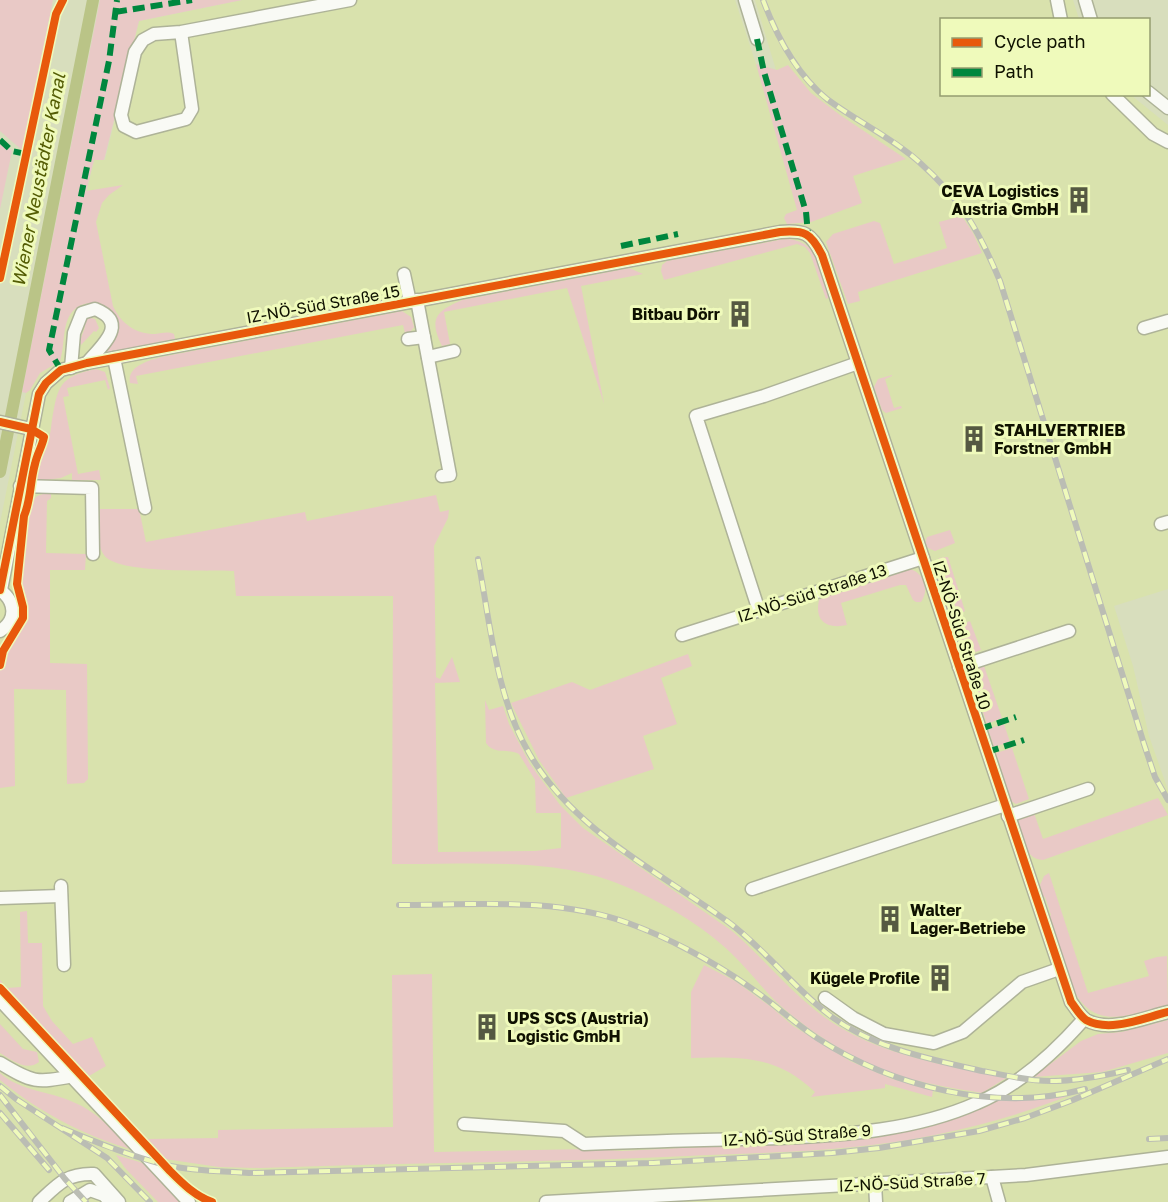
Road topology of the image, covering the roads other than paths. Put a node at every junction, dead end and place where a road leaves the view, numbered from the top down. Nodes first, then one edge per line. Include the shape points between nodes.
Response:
1 (350, 0) edge
2 (745, 0) edge
3 (1057, 0) edge
4 (1085, 0) edge
5 (1061, 18) edge
6 (1090, 18) edge
7 (181, 32) junction
8 (757, 39) dead end
9 (1150, 93) edge
10 (1114, 96) edge
11 (1168, 108) edge
12 (1168, 142) edge
13 (816, 242) joint
14 (404, 274) dead end
15 (414, 301) junction
16 (1168, 321) edge
17 (1144, 328) dead end
18 (424, 337) junction
19 (408, 339) dead end
20 (454, 351) dead end
21 (428, 357) junction
22 (114, 358) junction
23 (87, 363) junction
24 (858, 363) junction
25 (71, 368) junction
26 (0, 422) edge
27 (31, 429) junction
28 (442, 476) dead end
29 (20, 486) junction
30 (146, 508) dead end
31 (93, 554) dead end
32 (923, 558) junction
33 (0, 590) edge
34 (759, 611) junction
35 (0, 631) edge
36 (1069, 631) dead end
37 (682, 635) dead end
38 (959, 667) junction
39 (1088, 789) dead end
40 (1006, 810) junction
41 (752, 889) dead end
42 (0, 898) edge
43 (64, 966) dead end
44 (1059, 969) junction
45 (825, 998) dead end
46 (0, 1000) edge
47 (1168, 1012) edge
48 (1084, 1019) junction
49 (0, 1063) edge
50 (74, 1076) junction
51 (464, 1124) dead end
52 (1168, 1157) edge
53 (992, 1177) junction
54 (62, 1181) junction
55 (875, 1184) junction
56 (745, 1197) edge
57 (77, 1200) edge
58 (591, 1201) edge
59 (39, 1202) edge
60 (111, 1202) edge
61 (119, 1202) edge
62 (189, 1202) edge
63 (546, 1202) edge
64 (876, 1202) edge
65 (999, 1202) edge

1 - 7 street
2 - 8 street
3 - 5 street
4 - 6 street
7 - 7 street via 192,109 186,119 136,132 124,126 121,115 135,52 143,40 154,34
9 - 11 street
10 - 12 street via 1153,134
13 - 15 street, IZ-NÖ-Süd Straße 15 via 798,231 780,232
13 - 24 street, IZ-NÖ-Süd Straße 10
14 - 15 street
15 - 18 street
15 - 22 street, IZ-NÖ-Süd Straße 15
16 - 17 street
18 - 19 street
18 - 21 street
20 - 21 street
21 - 28 street via 450,475
22 - 23 street, IZ-NÖ-Süd Straße 15
22 - 30 street
23 - 25 street, IZ-NÖ-Süd Straße 15
23 - 25 street via 111,336 109,318 95,309 82,313 75,325
24 - 32 street, IZ-NÖ-Süd Straße 10
24 - 34 street via 696,416
25 - 27 street, IZ-NÖ-Süd Straße 15 via 61,370 46,382 39,394
26 - 27 street
27 - 29 street, IZ-NÖ-Süd Straße 15
29 - 31 street via 92,488
29 - 33 street, IZ-NÖ-Süd Straße 15
32 - 34 street, IZ-NÖ-Süd Straße 13
32 - 38 street, IZ-NÖ-Süd Straße 10
33 - 35 street via 12,603 13,612
34 - 37 street, IZ-NÖ-Süd Straße 13
36 - 38 street
38 - 40 street, IZ-NÖ-Süd Straße 10
39 - 40 street
40 - 41 street
40 - 44 street, IZ-NÖ-Süd Straße 10
42 - 43 street via 61,891
44 - 45 street via 1022,982 963,1032 934,1043 884,1034
44 - 48 street, IZ-NÖ-Süd Straße 10 via 1071,1002
46 - 50 street
47 - 48 street via 1117,1025
48 - 51 street, IZ-NÖ-Süd Straße 9 via 1066,1040 1019,1078 978,1103 943,1116 888,1128 837,1135 584,1144 564,1131
49 - 50 street via 21,1076 42,1082
50 - 62 street
52 - 53 street, IZ-NÖ-Süd Straße 7
53 - 55 street, IZ-NÖ-Süd Straße 7
53 - 65 street
54 - 57 street
54 - 59 street
54 - 61 street via 94,1174
55 - 56 street, IZ-NÖ-Süd Straße 7
55 - 64 street
56 - 58 street, IZ-NÖ-Süd Straße 7
57 - 60 street via 90,1190
58 - 63 street, IZ-NÖ-Süd Straße 7

